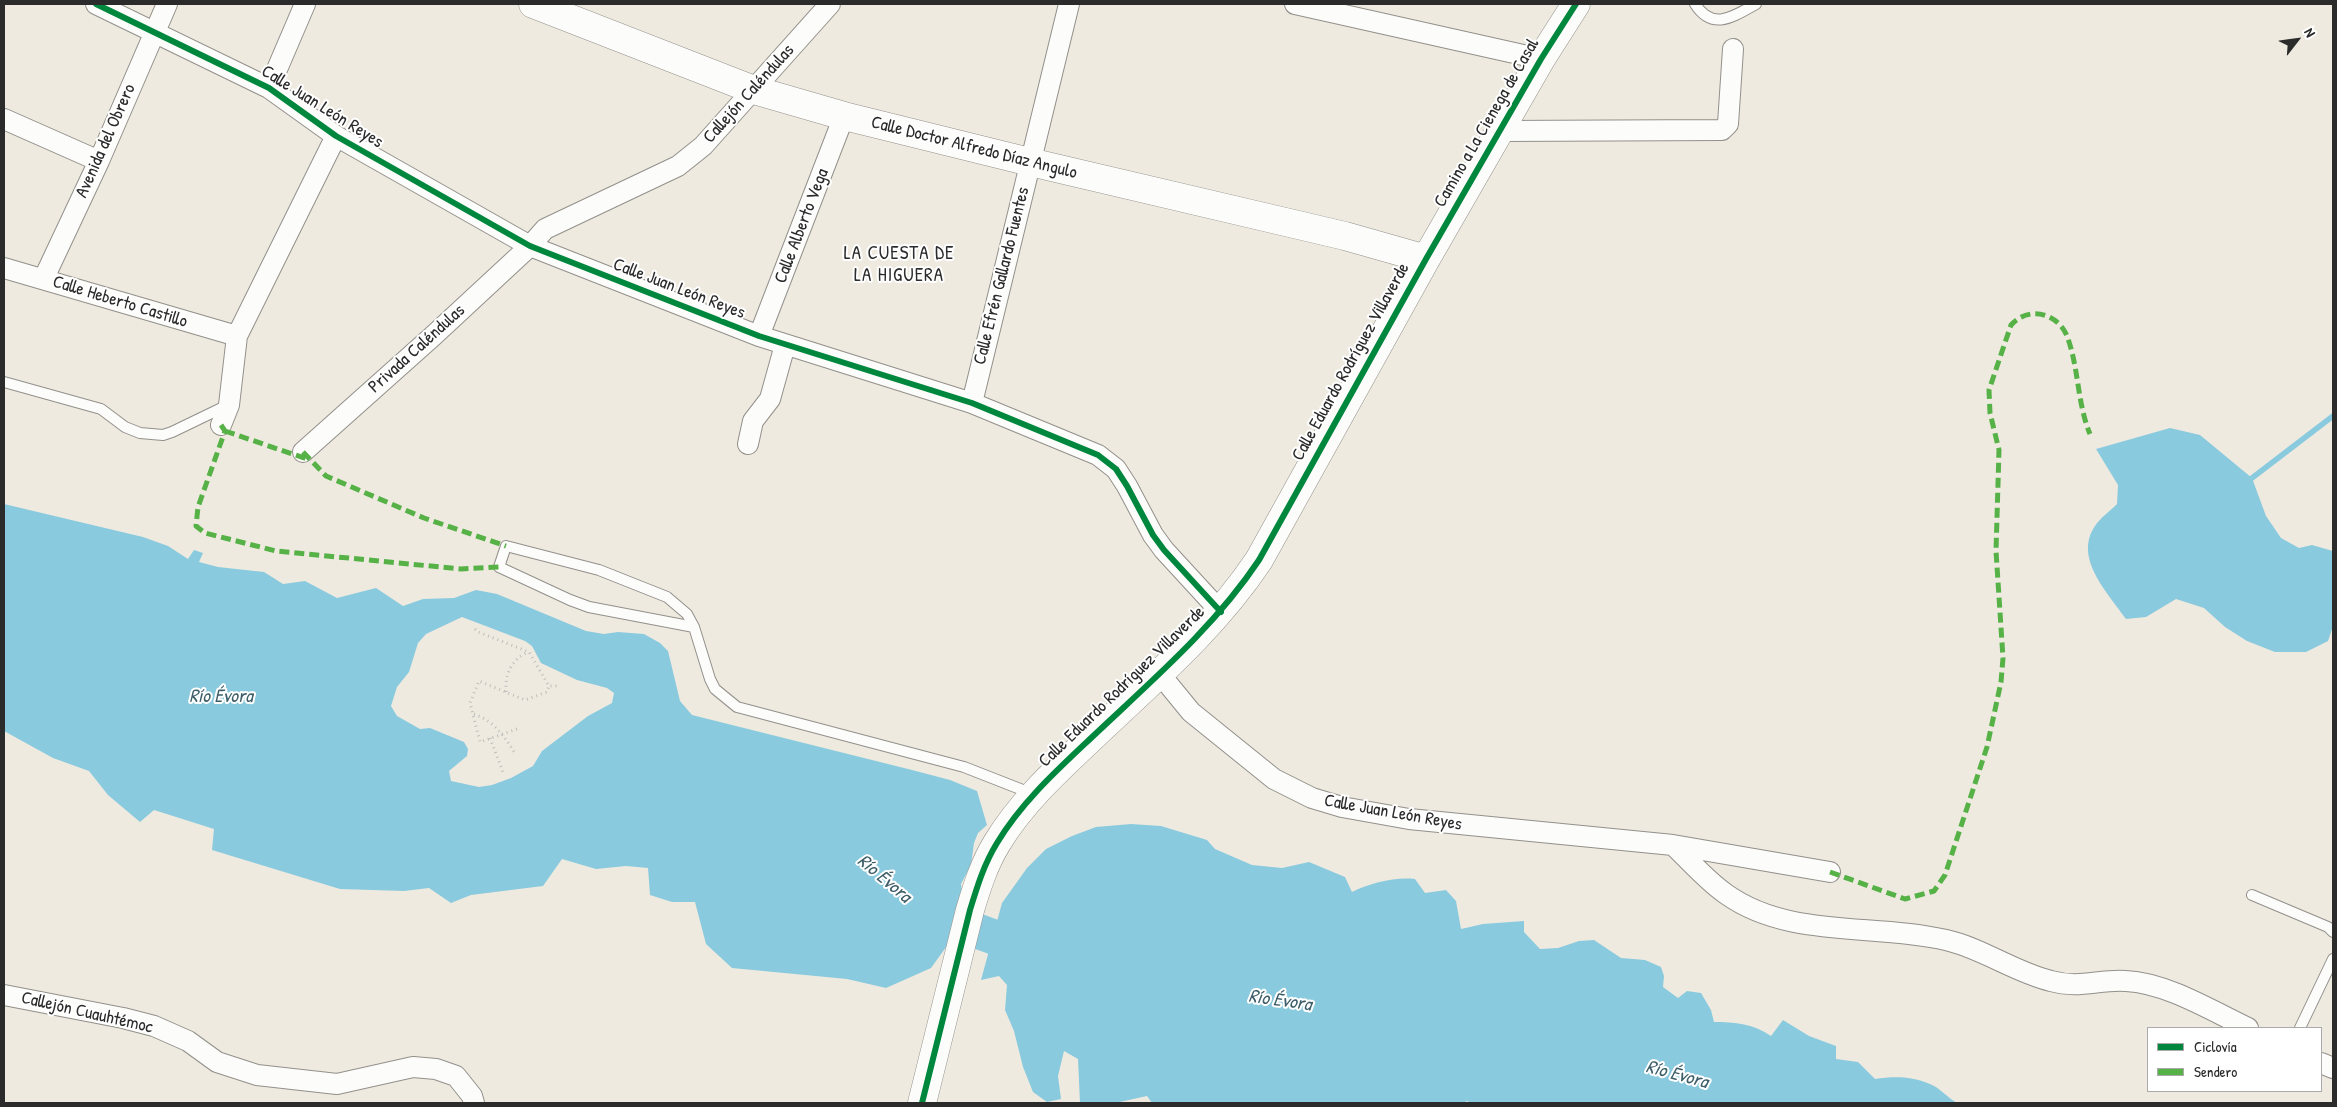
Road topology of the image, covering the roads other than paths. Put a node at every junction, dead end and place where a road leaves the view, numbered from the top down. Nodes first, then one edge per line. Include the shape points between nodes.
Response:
1 (96, 4) edge
2 (167, 4) edge
3 (305, 4) edge
4 (533, 4) edge
5 (830, 4) edge
6 (1068, 4) edge
7 (1294, 4) edge
8 (1576, 4) edge
9 (1694, 4) edge
10 (1756, 4) edge
11 (154, 32) junction
12 (1733, 50) dead end
13 (1541, 58) junction
14 (269, 88) junction
15 (754, 90) junction
16 (844, 116) junction
17 (4, 118) edge
18 (1501, 131) junction
19 (336, 136) junction
20 (99, 161) junction
21 (1030, 162) junction
22 (530, 246) junction
23 (1426, 259) junction
24 (4, 268) edge
25 (44, 278) junction
26 (236, 336) junction
27 (759, 336) junction
28 (786, 345) junction
29 (4, 382) edge
30 (972, 403) junction
31 (229, 405) junction
32 (221, 425) dead end
33 (748, 444) dead end
34 (303, 452) dead end
35 (1221, 612) junction
36 (694, 627) junction
37 (1160, 673) junction
38 (1034, 794) junction
39 (1674, 845) junction
40 (1830, 872) dead end
41 (2252, 895) dead end
42 (2333, 932) edge
43 (2333, 958) edge
44 (4, 994) edge
45 (2246, 1027) edge
46 (2300, 1027) edge
47 (474, 1103) edge
48 (922, 1103) edge

1 - 11 street, Calle Juan León Reyes
2 - 11 street, Avenida del Obrero
3 - 14 street
4 - 15 street, Calle Doctor Alfredo Díaz Angulo
5 - 15 street, Callejón Caléndulas
6 - 21 street, Calle Efrén Gallardo Fuentes
7 - 13 street
8 - 13 street, Camino a La Cienega de Casal
9 - 10 lane via 1703,15 1720,20 1729,19
11 - 14 street, Calle Juan León Reyes
11 - 20 street, Avenida del Obrero
12 - 18 street via 1728,124 1722,130
13 - 18 street, Camino a La Cienega de Casal
14 - 19 street, Calle Juan León Reyes
15 - 16 street, Calle Doctor Alfredo Díaz Angulo
15 - 22 street, Callejón Caléndulas via 720,130 678,166 545,229
16 - 21 street, Calle Doctor Alfredo Díaz Angulo
16 - 27 street, Calle Alberto Vega
17 - 20 street
18 - 23 street, Camino a La Cienega de Casal
19 - 22 street, Calle Juan León Reyes
19 - 26 street
20 - 25 street, Avenida del Obrero
21 - 23 street, Calle Doctor Alfredo Díaz Angulo via 1345,236
21 - 30 street, Calle Efrén Gallardo Fuentes
22 - 27 street, Calle Juan León Reyes
22 - 34 street, Privada Caléndulas
23 - 35 street, Calle Eduardo Rodríguez Villaverde via 1259,560
24 - 25 street, Calle Heberto Castillo
25 - 26 street, Calle Heberto Castillo
26 - 31 street
27 - 28 street, Calle Juan León Reyes
28 - 30 street, Calle Juan León Reyes
28 - 33 street via 770,399 753,421
29 - 31 lane via 101,409 125,427 152,435 172,432
30 - 35 street, Calle Juan León Reyes via 1108,461 1128,486 1164,550
31 - 32 street
35 - 37 street, Calle Eduardo Rodríguez Villaverde
36 - 36 lane via 678,605 655,591 599,570 506,546 499,566 570,600 589,607
36 - 38 lane via 715,689 737,707 964,767
37 - 38 street, Calle Eduardo Rodríguez Villaverde
37 - 39 street, Calle Juan León Reyes via 1191,712 1240,753 1274,779 1312,798 1409,819
38 - 48 street, Calle Eduardo Rodríguez Villaverde via 996,844 979,880
39 - 40 street, Calle Juan León Reyes
39 - 45 street via 1725,894 1756,911 1799,923 1946,940 2052,982 2077,986 2126,981 2168,990
41 - 42 lane
43 - 46 lane
44 - 47 street, Callejón Cuauhtémoc via 154,1026 188,1041 218,1062 257,1075 337,1084 413,1067 436,1069 456,1076

